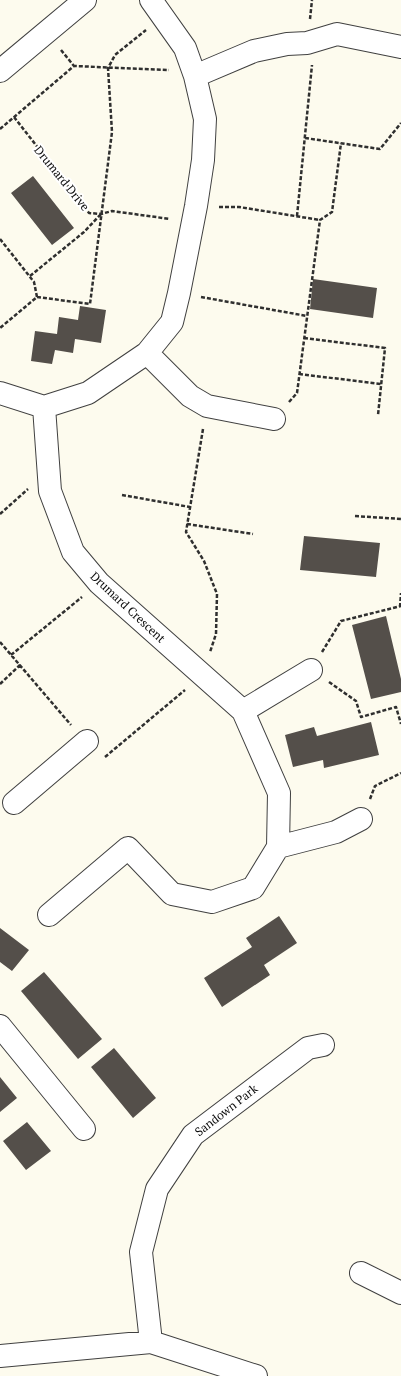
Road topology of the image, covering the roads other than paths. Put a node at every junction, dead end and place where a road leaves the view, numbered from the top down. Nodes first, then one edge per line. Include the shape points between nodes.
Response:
1 (86, 0) edge
2 (157, 8) edge
3 (401, 47) edge
4 (0, 71) edge
5 (195, 76) junction
6 (147, 353) junction
7 (0, 393) edge
8 (44, 407) junction
9 (274, 419) road end
10 (311, 670) road end
11 (244, 711) junction
12 (88, 741) road end
13 (14, 803) dead end
14 (361, 819) road end
15 (278, 847) junction
16 (49, 915) dead end
17 (0, 1026) edge
18 (323, 1045) dead end
19 (84, 1129) dead end
20 (361, 1273) dead end
21 (401, 1293) edge
22 (151, 1342) junction
23 (0, 1356) edge
24 (256, 1376) edge

1 - 4 street
2 - 5 street via 185,48
3 - 5 street via 337,34 307,43 254,51
5 - 6 street via 204,120 203,160 194,214 172,322
6 - 8 street via 88,393
6 - 9 street via 190,396 207,406
7 - 8 street
8 - 11 street, Drumard Crescent via 50,491 73,552 98,583
10 - 11 street
11 - 15 street, Drumard Crescent via 279,793
12 - 13 street
14 - 15 street via 336,832
15 - 16 street, Drumard Crescent via 254,888 212,902 172,894 128,848
17 - 19 street
18 - 22 street, Sandown Park via 308,1048 192,1136 157,1189 141,1252
20 - 21 street
22 - 23 street
22 - 24 street

